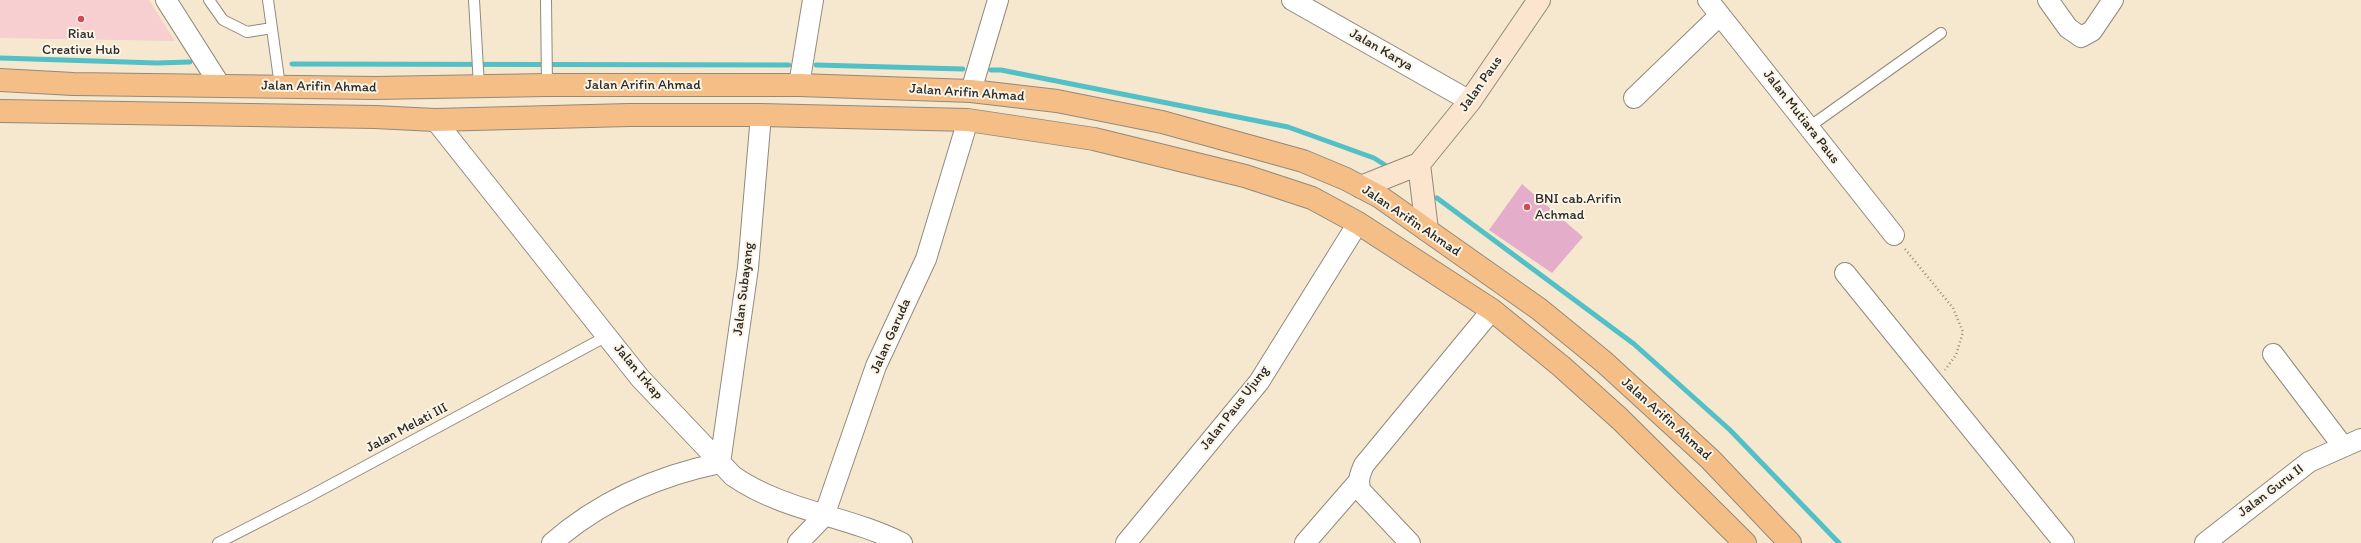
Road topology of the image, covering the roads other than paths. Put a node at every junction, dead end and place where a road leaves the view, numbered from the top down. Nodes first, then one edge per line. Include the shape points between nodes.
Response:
1 (166, 0) edge
2 (209, 0) edge
3 (268, 0) edge
4 (474, 0) edge
5 (546, 0) edge
6 (813, 0) edge
7 (998, 0) edge
8 (1292, 0) edge
9 (1539, 0) edge
10 (2048, 0) edge
11 (2113, 0) edge
12 (1714, 8) edge
13 (272, 28) junction
14 (1941, 33) dead end
15 (478, 72) junction
16 (547, 78) junction
17 (0, 80) edge
18 (220, 85) junction
19 (799, 85) junction
20 (280, 86) junction
21 (375, 88) junction
22 (971, 91) junction
23 (1634, 98) dead end
24 (1470, 101) junction
25 (0, 111) edge
26 (761, 115) junction
27 (375, 117) junction
28 (435, 120) junction
29 (968, 120) junction
30 (1809, 127) junction
31 (1419, 164) junction
32 (1361, 187) junction
33 (1358, 223) junction
34 (1427, 230) junction
35 (1894, 235) road end
36 (1845, 273) dead end
37 (1492, 310) junction
38 (607, 336) junction
39 (2273, 354) dead end
40 (2361, 439) edge
41 (2342, 446) junction
42 (720, 463) junction
43 (1358, 482) junction
44 (824, 516) junction
45 (1770, 522) junction
46 (218, 543) edge
47 (552, 543) edge
48 (798, 543) edge
49 (902, 543) edge
50 (1126, 543) edge
51 (1305, 543) edge
52 (1410, 543) edge
53 (1746, 543) edge
54 (1790, 543) edge
55 (2064, 543) edge
56 (2204, 543) edge

1 - 18 street
2 - 13 lane via 223,20 247,32
3 - 13 lane
4 - 15 lane
5 - 16 lane
6 - 19 street
7 - 22 street
8 - 24 street, Jalan Karya
9 - 24 main road, Jalan Paus
10 - 11 street via 2068,28 2081,37 2092,31
12 - 23 street
12 - 30 street, Jalan Mutiara Paus
13 - 20 lane
14 - 30 lane
15 - 16 main road, Jalan Arifin Ahmad
15 - 21 main road, Jalan Arifin Ahmad
16 - 19 main road, Jalan Arifin Ahmad
17 - 18 main road, Jalan Arifin Ahmad via 73,84
18 - 20 main road, Jalan Arifin Ahmad
19 - 22 main road, Jalan Arifin Ahmad
20 - 21 main road, Jalan Arifin Ahmad
21 - 27 main road
22 - 32 main road, Jalan Arifin Ahmad via 1057,101 1162,122 1303,161
24 - 31 main road, Jalan Paus
25 - 27 main road, Jalan Arifin Ahmad
26 - 28 main road, Jalan Arifin Ahmad via 629,114
26 - 29 main road, Jalan Arifin Ahmad
26 - 42 street, Jalan Subayang via 748,268
27 - 28 main road, Jalan Arifin Ahmad
28 - 38 street, Jalan Irkap
29 - 33 main road, Jalan Arifin Ahmad via 1094,139 1230,172 1312,198
29 - 44 street, Jalan Garuda via 926,259 876,366
30 - 35 street, Jalan Mutiara Paus
31 - 32 main road, Jalan Paus
31 - 34 main road
32 - 34 main road, Jalan Arifin Ahmad
33 - 37 main road, Jalan Arifin Ahmad
33 - 50 street, Jalan Paus Ujung via 1259,382
34 - 45 main road, Jalan Arifin Ahmad via 1539,309 1604,362 1710,459
36 - 55 street
37 - 43 street via 1364,465
37 - 53 main road, Jalan Arifin Ahmad via 1561,366 1620,419
38 - 42 street, Jalan Irkap via 640,378
38 - 46 lane, Jalan Melati III
39 - 41 street
40 - 41 street, Jalan Guru II
41 - 56 street, Jalan Guru II via 2309,462
42 - 44 street, Jalan Irkap via 743,483
42 - 47 street via 660,479 624,494 579,520
43 - 51 street
43 - 52 street via 1365,496
44 - 48 street, Jalan Garuda
44 - 49 street, Jalan Irkap
45 - 53 main road
45 - 54 main road, Jalan Arifin Ahmad

